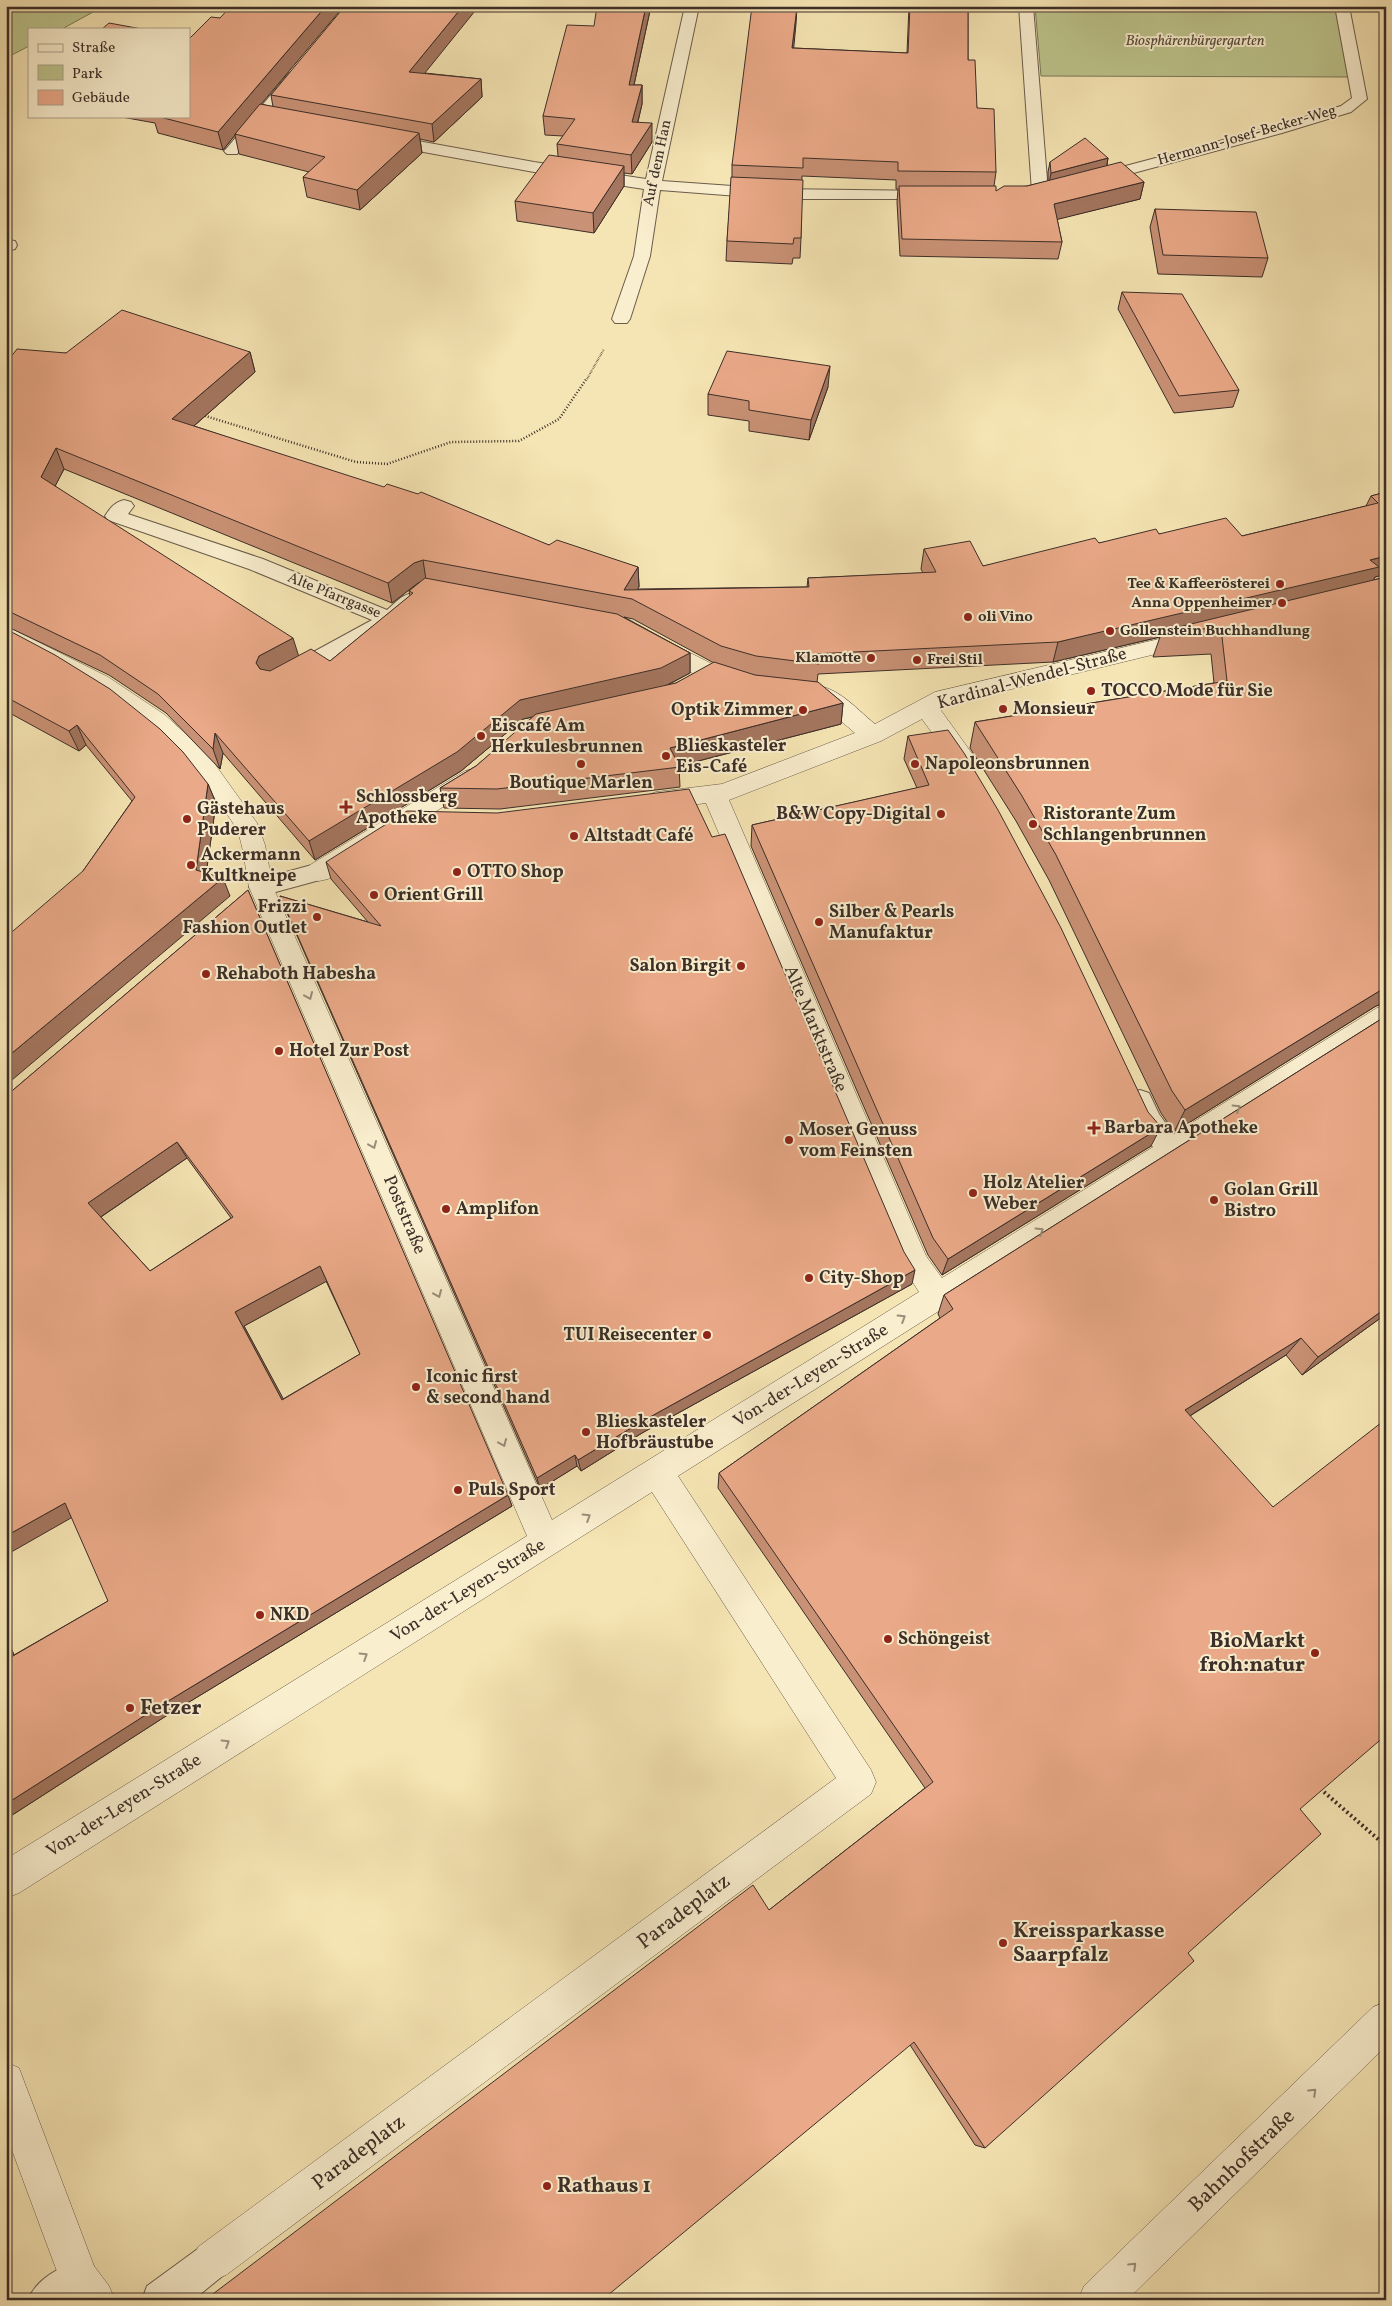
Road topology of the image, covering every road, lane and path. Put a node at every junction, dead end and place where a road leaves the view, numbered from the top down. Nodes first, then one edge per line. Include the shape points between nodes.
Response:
1 (692, 6) edge
2 (1026, 6) edge
3 (1342, 6) edge
4 (301, 68) edge
5 (262, 117) junction
6 (281, 120) edge
7 (368, 137) edge
8 (232, 150) dead end
9 (653, 184) junction
10 (1076, 184) edge
11 (1058, 188) edge
12 (1040, 192) junction
13 (948, 196) edge
14 (1024, 196) edge
15 (621, 318) joint
16 (198, 415) edge
17 (119, 511) dead end
18 (430, 590) edge
19 (389, 619) junction
20 (6, 633) edge
21 (1209, 634) edge
22 (642, 635) edge
23 (712, 673) junction
24 (275, 682) edge
25 (685, 686) edge
26 (754, 686) edge
27 (793, 691) edge
28 (926, 707) junction
29 (873, 735) junction
30 (490, 762) edge
31 (979, 783) edge
32 (714, 793) junction
33 (636, 803) edge
34 (408, 818) junction
35 (445, 819) edge
36 (319, 872) joint
37 (261, 887) junction
38 (239, 906) edge
39 (1386, 1015) edge
40 (1129, 1078) edge
41 (1170, 1149) junction
42 (938, 1295) junction
43 (658, 1473) junction
44 (546, 1542) junction
45 (1324, 1792) edge
46 (1386, 1846) edge
47 (6, 1880) edge
48 (1386, 2020) edge
49 (6, 2082) edge
50 (212, 2261) joint
51 (74, 2293) edge
52 (161, 2300) edge
53 (1098, 2300) edge

1 - 9 lane, Auf dem Han
2 - 12 lane
3 - 10 lane, Hermann-Josef-Becker-Weg via 1360,99 1346,109
4 - 5 lane
5 - 6 lane
5 - 8 lane
7 - 9 lane
9 - 13 lane via 834,195
9 - 15 lane, Auf dem Han via 642,256
11 - 12 lane
12 - 14 lane
15 - 16 path via 582,387 559,419 519,441 451,442 386,464 356,462
17 - 19 lane, Alte Pfarrgasse
18 - 19 lane, Alte Pfarrgasse
19 - 24 lane
20 - 37 street, Poststraße via 103,684 179,738 216,780 248,830
21 - 28 street, Kardinal-Wendel-Straße via 943,698
22 - 23 street
23 - 25 street
23 - 26 street
27 - 29 street via 823,694
28 - 29 street, Kardinal-Wendel-Straße
28 - 31 street via 950,737
29 - 32 street, Kardinal-Wendel-Straße via 725,792
30 - 34 street via 470,779
32 - 33 street, Kardinal-Wendel-Straße
32 - 42 street, Alte Marktstraße via 916,1265
34 - 35 street
34 - 36 street
36 - 37 lane
37 - 38 street
37 -> 44 street, Poststraße
41 -> 39 street, Von-der-Leyen-Straße
40 - 41 lane via 1150,1122
42 -> 41 street, Von-der-Leyen-Straße
43 -> 42 street, Von-der-Leyen-Straße
44 -> 43 street, Von-der-Leyen-Straße
43 - 50 street, Paradeplatz via 860,1782
47 -> 44 street, Von-der-Leyen-Straße
45 - 46 path
53 -> 48 street, Bahnhofstraße
49 - 51 street
50 - 52 lane

